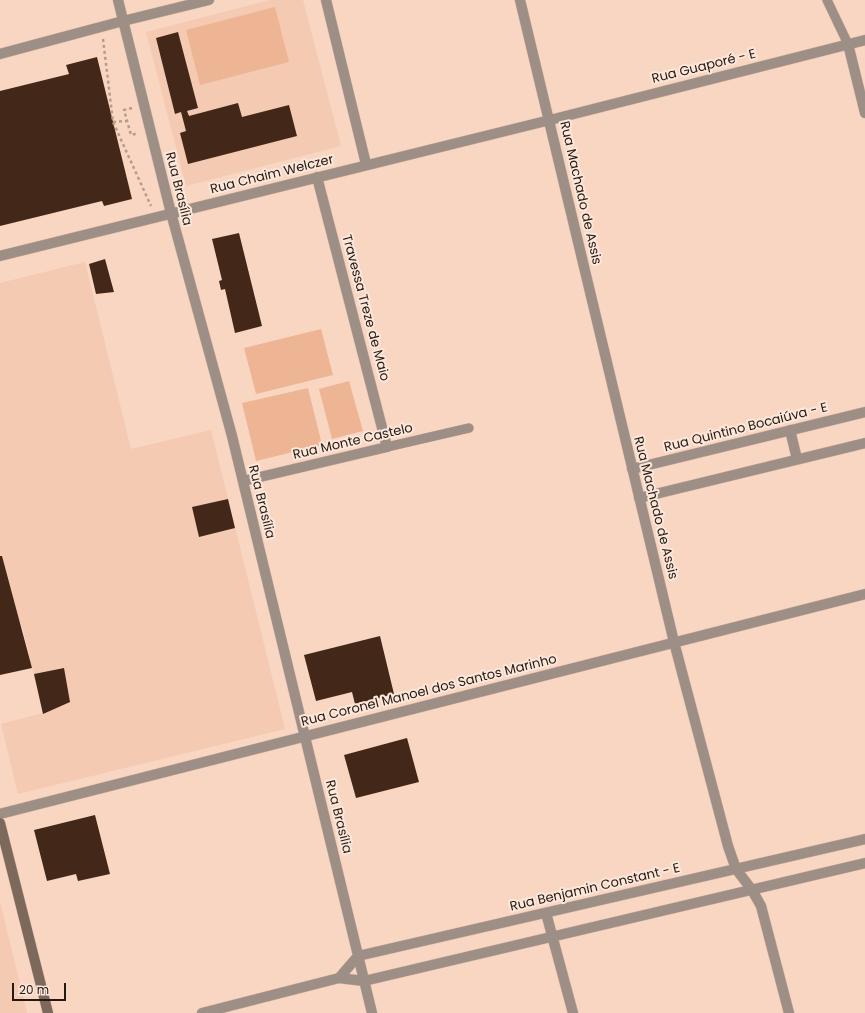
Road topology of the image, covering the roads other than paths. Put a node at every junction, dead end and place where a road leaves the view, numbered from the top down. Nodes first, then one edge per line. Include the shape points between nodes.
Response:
1 (118, 0) edge
2 (209, 0) edge
3 (326, 0) edge
4 (520, 0) edge
5 (827, 0) edge
6 (123, 21) junction
7 (865, 40) edge
8 (848, 44) junction
9 (0, 54) edge
10 (865, 113) edge
11 (550, 120) junction
12 (366, 164) junction
13 (317, 177) junction
14 (171, 213) junction
15 (0, 256) edge
16 (865, 412) edge
17 (469, 428) dead end
18 (790, 430) junction
19 (865, 443) edge
20 (388, 447) junction
21 (797, 459) junction
22 (632, 469) junction
23 (243, 481) junction
24 (639, 498) junction
25 (865, 594) edge
26 (674, 642) junction
27 (305, 736) junction
28 (0, 814) edge
29 (0, 823) edge
30 (865, 839) edge
31 (865, 863) edge
32 (736, 869) junction
33 (752, 890) junction
34 (546, 913) junction
35 (552, 937) junction
36 (358, 956) junction
37 (339, 978) junction
38 (364, 981) junction
39 (48, 1013) edge
40 (202, 1013) edge
41 (372, 1013) edge
42 (573, 1013) edge
43 (789, 1013) edge

1 - 6 street, Rua Brasília
2 - 6 street
3 - 12 street
4 - 11 street, Rua Machado de Assis
5 - 8 lane
6 - 9 street
6 - 14 street, Rua Brasília
7 - 8 street, Rua Guaporé - E
8 - 10 street
8 - 11 street, Rua Guaporé - E
11 - 12 street, Rua Chaim Welczer
11 - 22 street, Rua Machado de Assis
12 - 13 street, Rua Chaim Welczer
13 - 14 street, Rua Chaim Welczer
13 - 20 street, Travessa Treze de Maio
14 - 15 street, Rua Chaim Welczer
14 - 23 street, Rua Brasília
16 - 18 street, Rua Quintino Bocaiúva - E
17 - 20 lane, Rua Monte Castelo
18 - 21 street
18 - 22 street, Rua Quintino Bocaiúva - E
19 - 21 street
20 - 23 street, Rua Monte Castelo
21 - 24 street
22 - 24 street, Rua Machado de Assis
23 - 27 street, Rua Brasília
24 - 26 street, Rua Machado de Assis
25 - 26 street, Rua Coronel Manoel dos Santos Marinho
26 - 27 street, Rua Coronel Manoel dos Santos Marinho
26 - 32 street, Rua Machado de Assis
27 - 28 street, Rua Coronel Manoel dos Santos Marinho
27 - 36 street, Rua Brasília
29 - 39 street
30 - 32 street, Rua Benjamin Constant - E
31 - 33 street
32 - 33 street, Rua Machado de Assis
32 - 34 street, Rua Benjamin Constant - E
33 - 35 street
33 - 43 street, Rua Machado de Assis via 761,906
34 - 35 street
34 - 36 street, Rua Benjamin Constant - E
35 - 38 street
35 - 42 street
36 - 37 street
36 - 38 street, Rua Brasília
37 - 38 street
37 - 40 street
38 - 41 street, Rua Brasília

